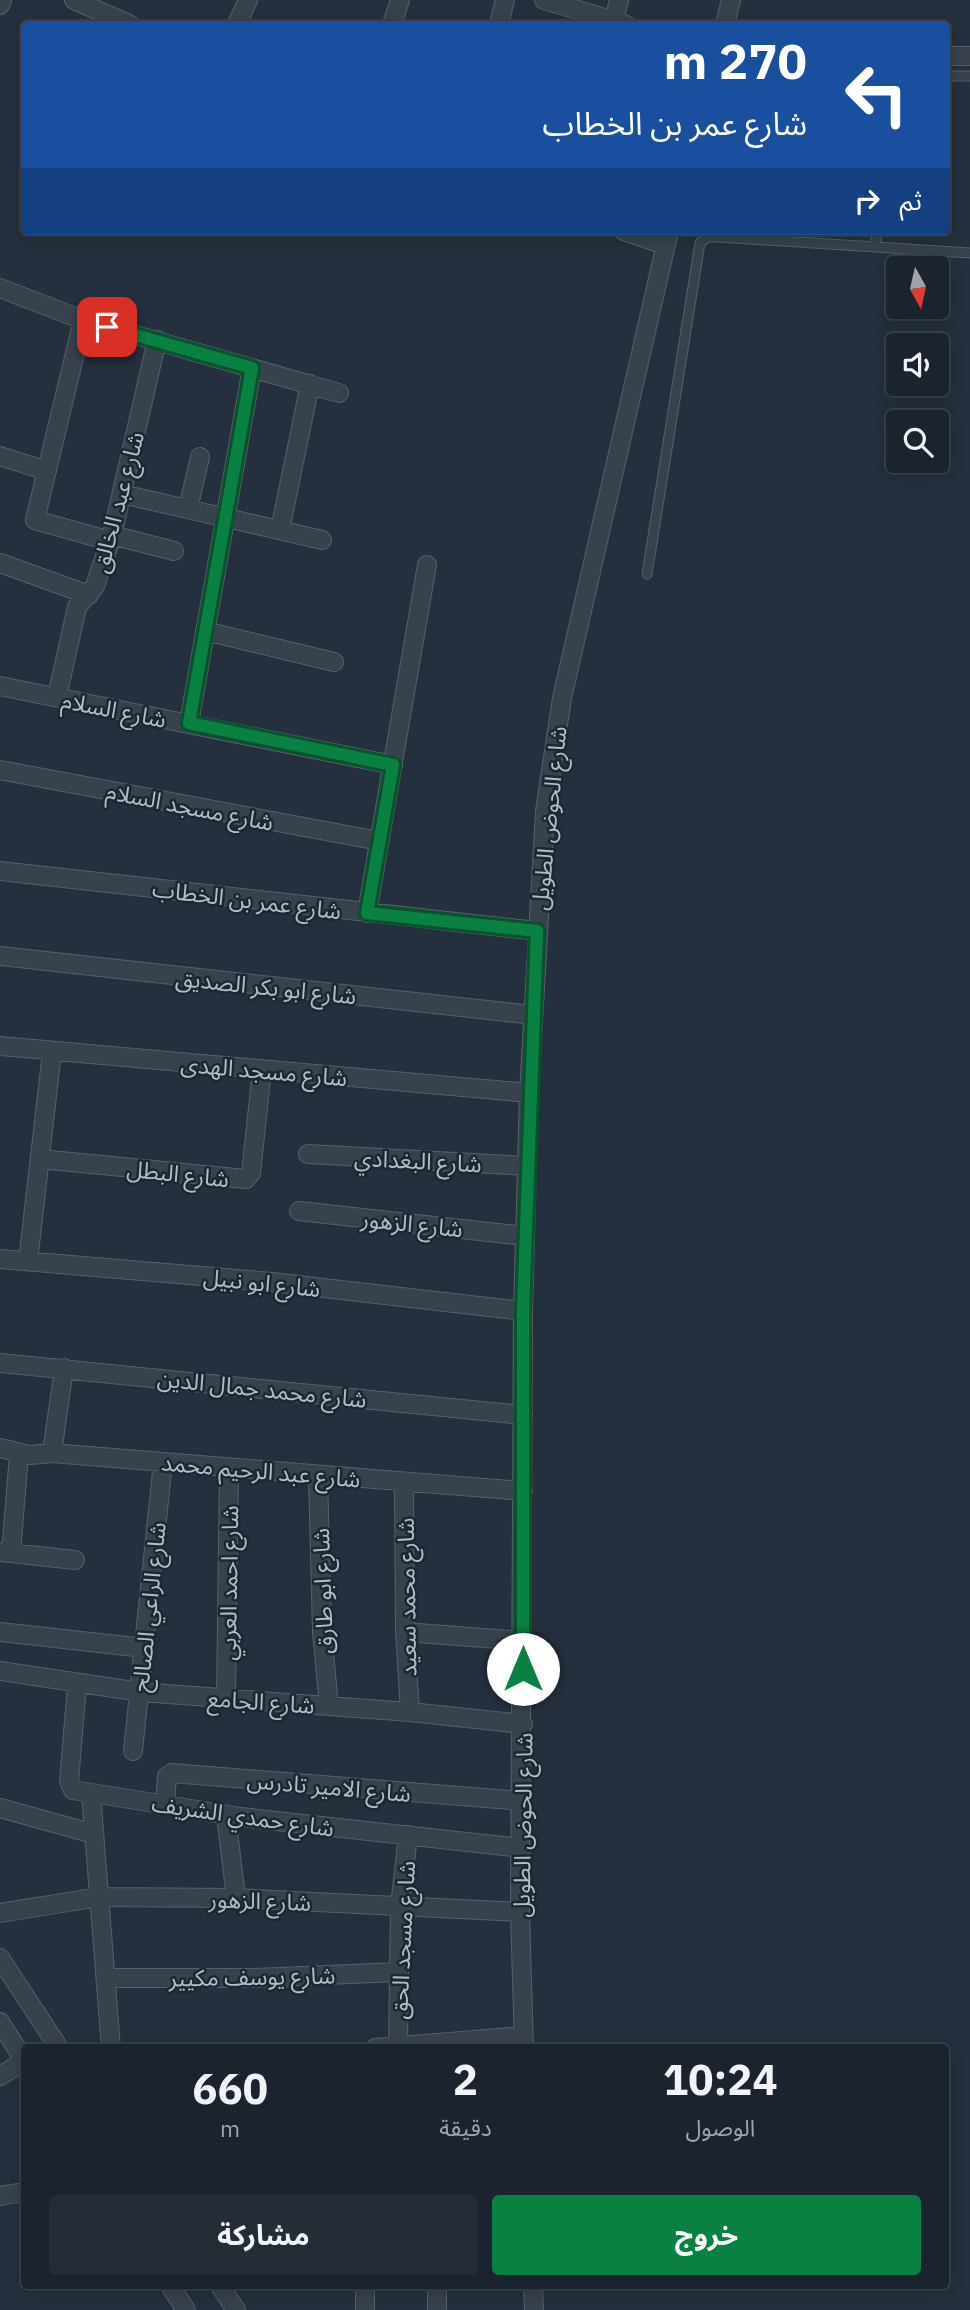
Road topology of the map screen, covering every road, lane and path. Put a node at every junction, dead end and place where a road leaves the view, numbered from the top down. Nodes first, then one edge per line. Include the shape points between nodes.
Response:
1 (2, 0) edge
2 (74, 0) edge
3 (248, 0) edge
4 (400, 0) edge
5 (505, 0) edge
6 (544, 0) edge
7 (619, 0) edge
8 (731, 0) edge
9 (0, 5) edge
10 (122, 21) edge
11 (238, 21) edge
12 (393, 21) edge
13 (500, 21) edge
14 (611, 21) edge
15 (617, 21) edge
16 (726, 21) edge
17 (950, 56) edge
18 (970, 56) edge
19 (950, 76) edge
20 (970, 76) edge
21 (649, 235) edge
22 (759, 235) edge
23 (877, 235) edge
24 (667, 238) edge
25 (876, 247) junction
26 (970, 253) edge
27 (0, 288) edge
28 (83, 320) junction
29 (157, 341) junction
30 (252, 368) junction
31 (310, 384) junction
32 (339, 393) dead end
33 (0, 456) edge
34 (200, 457) dead end
35 (47, 471) junction
36 (122, 494) junction
37 (188, 509) junction
38 (224, 517) junction
39 (280, 530) junction
40 (111, 538) junction
41 (322, 540) dead end
42 (174, 551) dead end
43 (0, 563) edge
44 (427, 565) dead end
45 (647, 575) dead end
46 (89, 594) junction
47 (205, 631) junction
48 (334, 662) dead end
49 (0, 686) edge
50 (57, 697) junction
51 (189, 723) junction
52 (393, 765) junction
53 (0, 770) edge
54 (379, 841) junction
55 (0, 870) edge
56 (367, 913) junction
57 (537, 931) junction
58 (0, 956) edge
59 (533, 1015) junction
60 (0, 1046) edge
61 (52, 1052) junction
62 (262, 1070) junction
63 (529, 1093) junction
64 (308, 1154) dead end
65 (40, 1159) junction
66 (527, 1166) junction
67 (299, 1211) dead end
68 (525, 1236) junction
69 (0, 1259) edge
70 (29, 1261) junction
71 (523, 1311) junction
72 (0, 1363) edge
73 (64, 1368) junction
74 (523, 1415) junction
75 (0, 1448) edge
76 (52, 1453) junction
77 (19, 1454) junction
78 (163, 1462) junction
79 (229, 1468) junction
80 (318, 1475) junction
81 (404, 1482) junction
82 (523, 1491) junction
83 (5, 1553) edge
84 (75, 1560) dead end
85 (0, 1632) edge
86 (405, 1632) junction
87 (523, 1641) junction
88 (144, 1648) junction
89 (0, 1671) edge
90 (77, 1685) junction
91 (139, 1692) junction
92 (226, 1698) junction
93 (329, 1706) junction
94 (410, 1712) junction
95 (523, 1724) junction
96 (133, 1751) dead end
97 (91, 1793) junction
98 (522, 1801) junction
99 (165, 1805) junction
100 (0, 1808) edge
101 (226, 1815) junction
102 (94, 1834) junction
103 (408, 1835) junction
104 (521, 1847) junction
105 (99, 1897) junction
106 (236, 1898) junction
107 (400, 1907) junction
108 (520, 1912) junction
109 (0, 1913) edge
110 (0, 1958) edge
111 (398, 1972) junction
112 (106, 1978) junction
113 (0, 2022) edge
114 (523, 2042) edge
115 (56, 2044) edge
116 (111, 2044) edge
117 (398, 2044) edge
118 (440, 2044) edge
119 (21, 2056) edge
120 (21, 2063) edge
121 (0, 2076) edge
122 (21, 2192) edge
123 (0, 2196) edge
124 (172, 2289) edge
125 (222, 2289) edge
126 (365, 2289) edge
127 (437, 2289) edge
128 (533, 2289) edge
129 (186, 2310) edge
130 (236, 2310) edge
131 (365, 2310) edge
132 (437, 2310) edge
133 (534, 2310) edge

1 - 9 street
2 - 10 street
3 - 11 street
4 - 12 street
5 - 13 street
6 - 14 street
7 - 15 street
8 - 16 street
17 - 18 street
19 - 20 lane
21 - 24 street
22 - 25 lane
22 - 45 lane via 708,237 700,243
23 - 25 lane
24 - 57 street, شارع الحوض الطويل via 555,736
25 - 26 lane
27 - 28 street
28 - 29 street
28 - 35 street
29 - 30 street
29 - 36 street, شارع عبد الخالق
30 - 31 street
30 - 38 street
31 - 32 street
31 - 39 street
33 - 35 street
34 - 37 street
35 - 40 street via 35,522
36 - 37 street
36 - 40 street, شارع عبد الخالق
37 - 38 street
38 - 39 street
38 - 47 street
39 - 41 street
40 - 42 street
40 - 46 street, شارع عبد الخالق
43 - 46 street
44 - 52 street
46 - 50 street, شارع عبد الخالق via 76,607
47 - 48 street
47 - 51 street
49 - 50 street, شارع السلام
50 - 51 street, شارع السلام
51 - 52 street, شارع السلام
52 - 54 street
53 - 54 street, شارع مسجد السلام
54 - 56 street
55 - 56 street, شارع عمر بن الخطاب
56 - 57 street, شارع عمر بن الخطاب
57 - 59 street, شارع الحوض الطويل
58 - 59 street, شارع ابو بكر الصديق
59 - 63 street, شارع الحوض الطويل
60 - 61 street, شارع مسجد الهدى
61 - 62 street, شارع مسجد الهدى
61 - 65 street
62 - 63 street, شارع مسجد الهدى
62 - 65 street, شارع البطل via 251,1173 246,1178
63 - 66 street, شارع الحوض الطويل
64 - 66 street, شارع البغدادي
65 - 70 street
66 - 68 street, شارع الحوض الطويل
67 - 68 street, شارع الزهور
68 - 71 street, شارع الحوض الطويل
69 - 70 street, شارع ابو نبيل
70 - 71 street, شارع ابو نبيل via 272,1282
71 - 74 street, شارع الحوض الطويل
72 - 73 street, شارع محمد جمال الدين
73 - 74 street, شارع محمد جمال الدين
73 - 76 street
74 - 82 street, شارع الحوض الطويل
75 - 77 street, شارع عبد الرحيم محمد
76 - 77 street, شارع عبد الرحيم محمد
76 - 78 street, شارع عبد الرحيم محمد
77 - 83 street
78 - 79 street, شارع عبد الرحيم محمد
78 - 88 street, شارع الراعي الصالح
79 - 80 street, شارع عبد الرحيم محمد
79 - 92 street, شارع احمد العربي
80 - 81 street, شارع عبد الرحيم محمد
80 - 93 street, شارع ابو طارق
81 - 82 street, شارع عبد الرحيم محمد
81 - 86 street, شارع محمد سعيد
82 - 87 street, شارع الحوض الطويل
83 - 84 street
85 - 88 street
86 - 87 street
86 - 94 street, شارع محمد سعيد
87 - 95 street, شارع الحوض الطويل
88 - 91 street, شارع الراعي الصالح
89 - 90 street, شارع الجامع
90 - 91 street, شارع الجامع
90 - 97 street via 69,1785
91 - 92 street, شارع الجامع
91 - 96 street, شارع الراعي الصالح
92 - 93 street, شارع الجامع
93 - 94 street, شارع الجامع
94 - 95 street, شارع الجامع
95 - 98 street, شارع الحوض الطويل
97 - 99 street, شارع حمدي الشريف
97 - 102 street
98 - 99 street, شارع الامير تادرس via 172,1773 167,1776
98 - 104 street, شارع الحوض الطويل
99 - 101 street, شارع حمدي الشريف
100 - 102 street
101 - 103 street, شارع حمدي الشريف
101 - 106 street
102 - 105 street
103 - 104 street, شارع حمدي الشريف
103 - 107 street, شارع مسجد الحق
104 - 108 street, شارع الحوض الطويل
105 - 106 street, شارع الزهور
105 - 109 street, شارع الزهور
105 - 112 street
106 - 107 street, شارع الزهور
107 - 108 street, شارع الزهور
107 - 111 street, شارع مسجد الحق
108 - 114 street, شارع الحوض الطويل
110 - 115 street
111 - 112 street, شارع يوسف مكيير
111 - 117 street, شارع مسجد الحق
112 - 116 street
113 - 119 street
114 - 118 street
120 - 121 street
122 - 123 street
124 - 129 street
125 - 130 street
126 - 131 street
127 - 132 street
128 - 133 street

